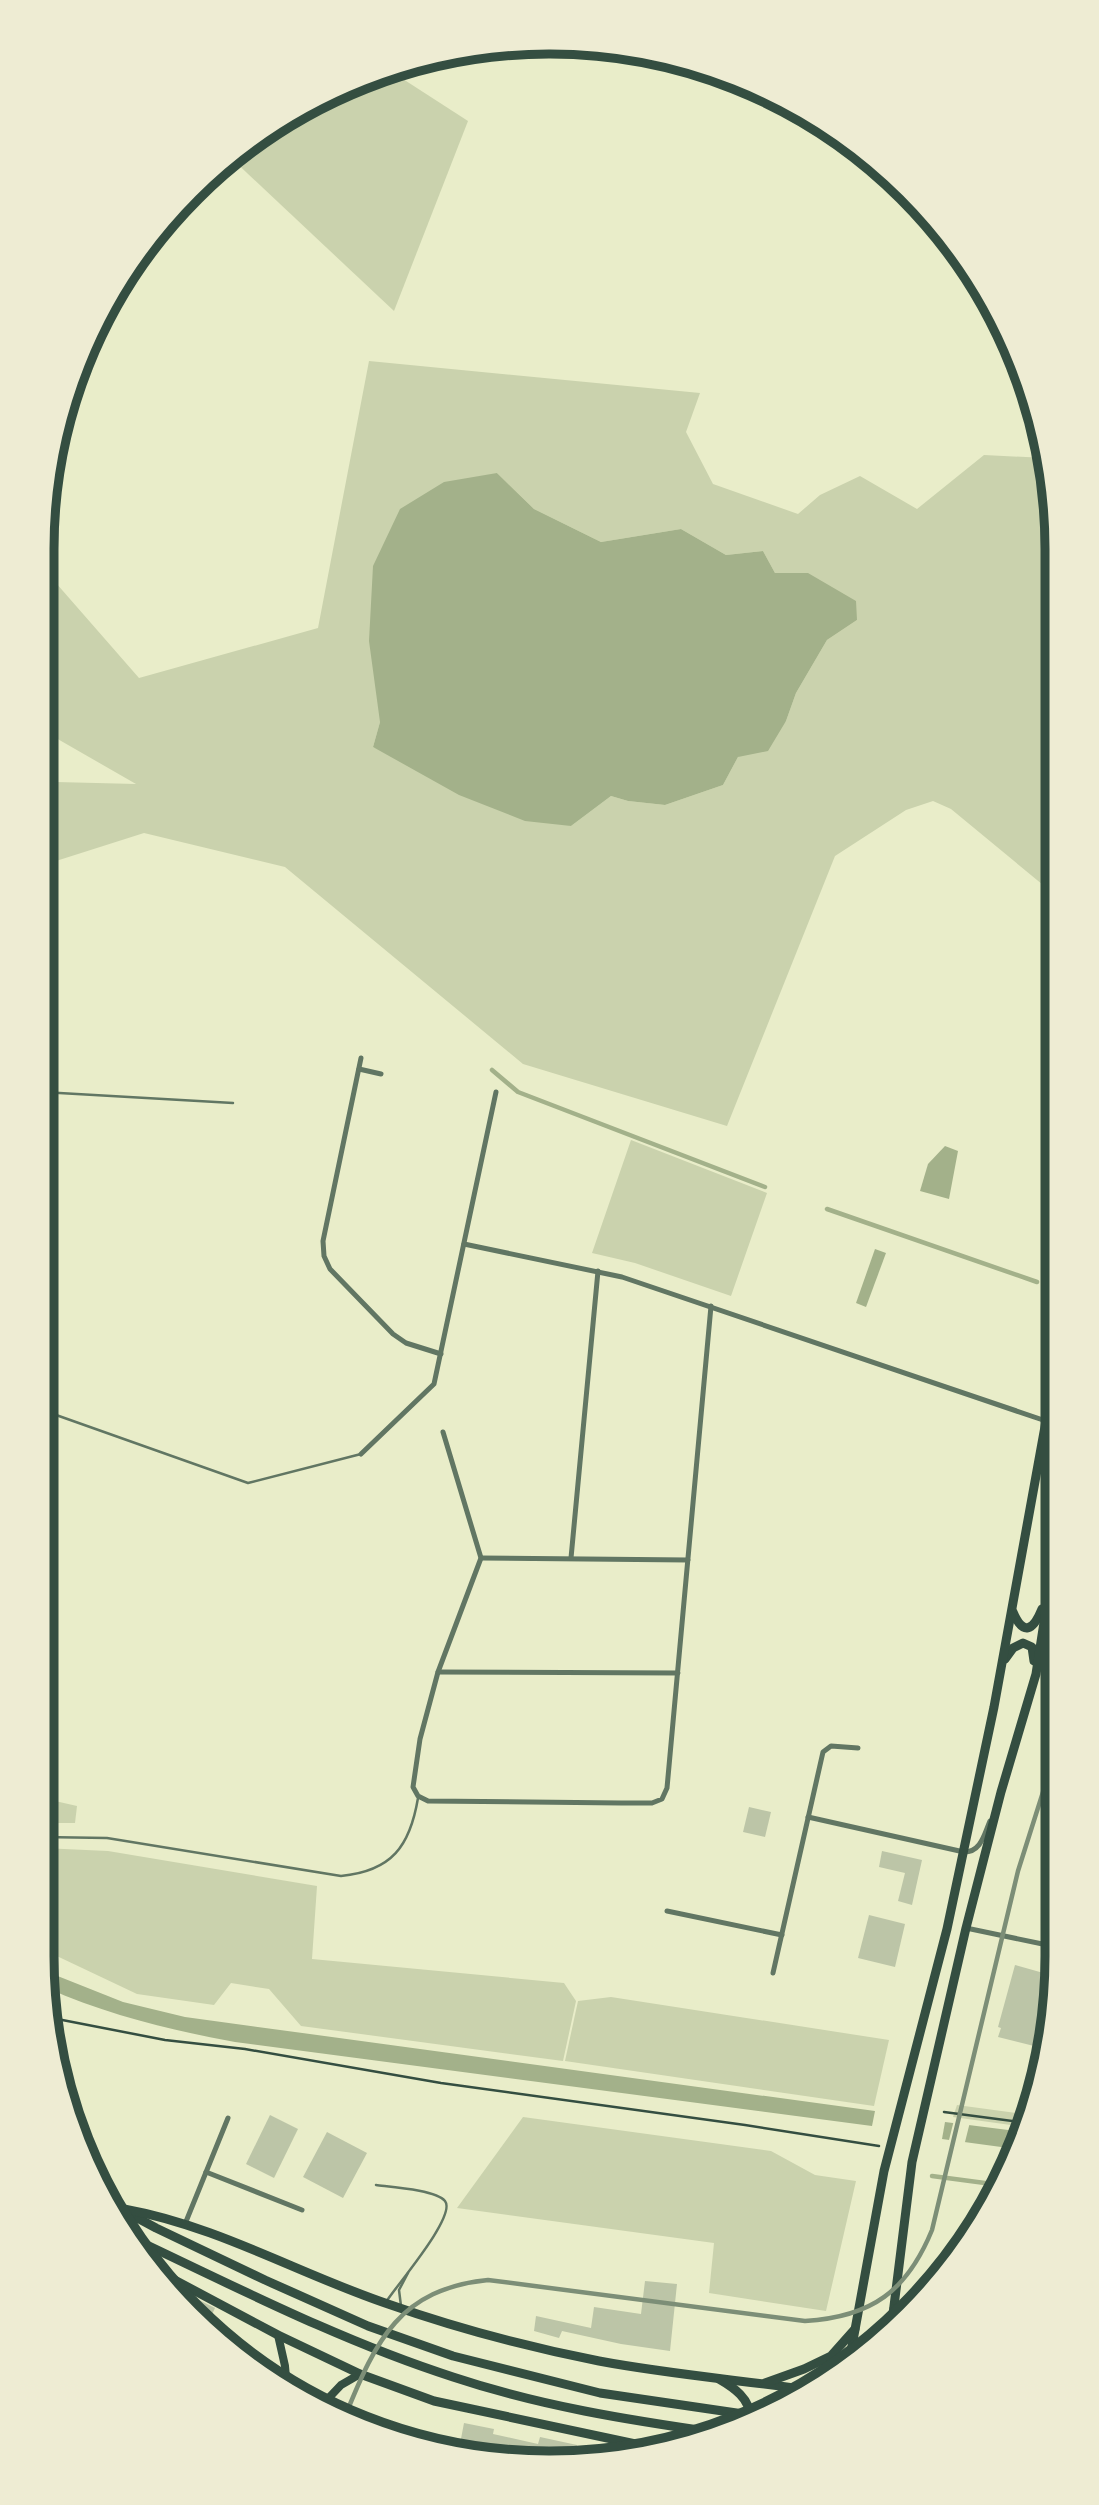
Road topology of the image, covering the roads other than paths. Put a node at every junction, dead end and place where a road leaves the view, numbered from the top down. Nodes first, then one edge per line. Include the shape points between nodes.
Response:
1 (361, 1058) dead end
2 (359, 1069) junction
3 (381, 1074) dead end
4 (496, 1091) dead end
5 (54, 1093) edge
6 (233, 1103) dead end
7 (464, 1244) junction
8 (598, 1271) junction
9 (711, 1306) junction
10 (440, 1354) junction
11 (54, 1414) edge
12 (1045, 1422) edge
13 (1045, 1428) edge
14 (443, 1432) dead end
15 (361, 1454) joint
16 (481, 1558) junction
17 (571, 1558) junction
18 (688, 1560) junction
19 (1045, 1604) edge
20 (1012, 1610) junction
21 (1045, 1618) edge
22 (1002, 1666) junction
23 (438, 1672) junction
24 (678, 1674) junction
25 (1036, 1674) junction
26 (858, 1748) dead end
27 (418, 1796) junction
28 (997, 1810) junction
29 (808, 1817) junction
30 (54, 1837) edge
31 (964, 1852) junction
32 (667, 1911) dead end
33 (966, 1928) junction
34 (782, 1935) junction
35 (1045, 1944) edge
36 (773, 1973) dead end
37 (228, 2118) dead end
38 (206, 2172) junction
39 (376, 2185) dead end
40 (124, 2209) edge
41 (125, 2210) edge
42 (302, 2210) dead end
43 (185, 2224) junction
44 (149, 2246) edge
45 (414, 2264) junction
46 (176, 2281) edge
47 (385, 2303) junction
48 (402, 2309) junction
49 (896, 2309) edge
50 (855, 2329) junction
51 (278, 2335) junction
52 (852, 2347) edge
53 (286, 2374) edge
54 (360, 2374) junction
55 (714, 2377) junction
56 (763, 2384) junction
57 (791, 2388) edge
58 (328, 2399) edge
59 (749, 2409) edge
60 (738, 2413) edge
61 (693, 2429) edge
62 (633, 2443) edge

1 - 2 street
2 - 3 street
2 - 10 street via 324,1256 334,1273 396,1337
4 - 7 street
5 - 6 lane
7 - 8 street
7 - 10 street
8 - 9 street
8 - 17 street
9 - 12 street
9 - 18 street
10 - 15 street via 434,1384
11 - 15 lane via 248,1483
13 - 20 main road
14 - 16 street
16 - 17 street
16 - 23 street
17 - 18 street
18 - 24 street
19 - 20 main road via 1032,1627 1018,1625
20 - 22 main road
21 - 25 main road
22 - 25 main road via 1013,1648 1029,1644
22 - 31 main road
23 - 24 street
23 - 27 street via 420,1739 414,1787
24 - 27 street via 667,1788 662,1799 652,1803 428,1801
25 - 28 main road
26 - 29 street via 831,1746 823,1752
27 - 30 lane via 414,1820 400,1849 382,1864 341,1876 107,1839
28 - 31 street via 977,1848
28 - 33 main road
29 - 31 street
29 - 34 street
31 - 50 main road via 889,2148
32 - 34 street
33 - 35 street
33 - 49 main road via 912,2162
34 - 36 street
37 - 38 street
38 - 42 street
38 - 43 street
39 - 45 lane via 426,2192 446,2202 443,2224
40 - 43 main road
41 - 60 main road via 368,2326 453,2356 600,2393
43 - 47 main road
44 - 61 main road via 361,2343 452,2377 595,2415
45 - 47 lane
45 - 48 lane via 399,2290
46 - 51 main road
47 - 48 main road
48 - 55 main road via 596,2360
50 - 52 main road
50 - 56 main road via 831,2356
51 - 53 main road
51 - 54 main road
54 - 58 main road
54 - 62 main road via 434,2401
55 - 56 main road
55 - 59 main road via 743,2397
56 - 57 main road

